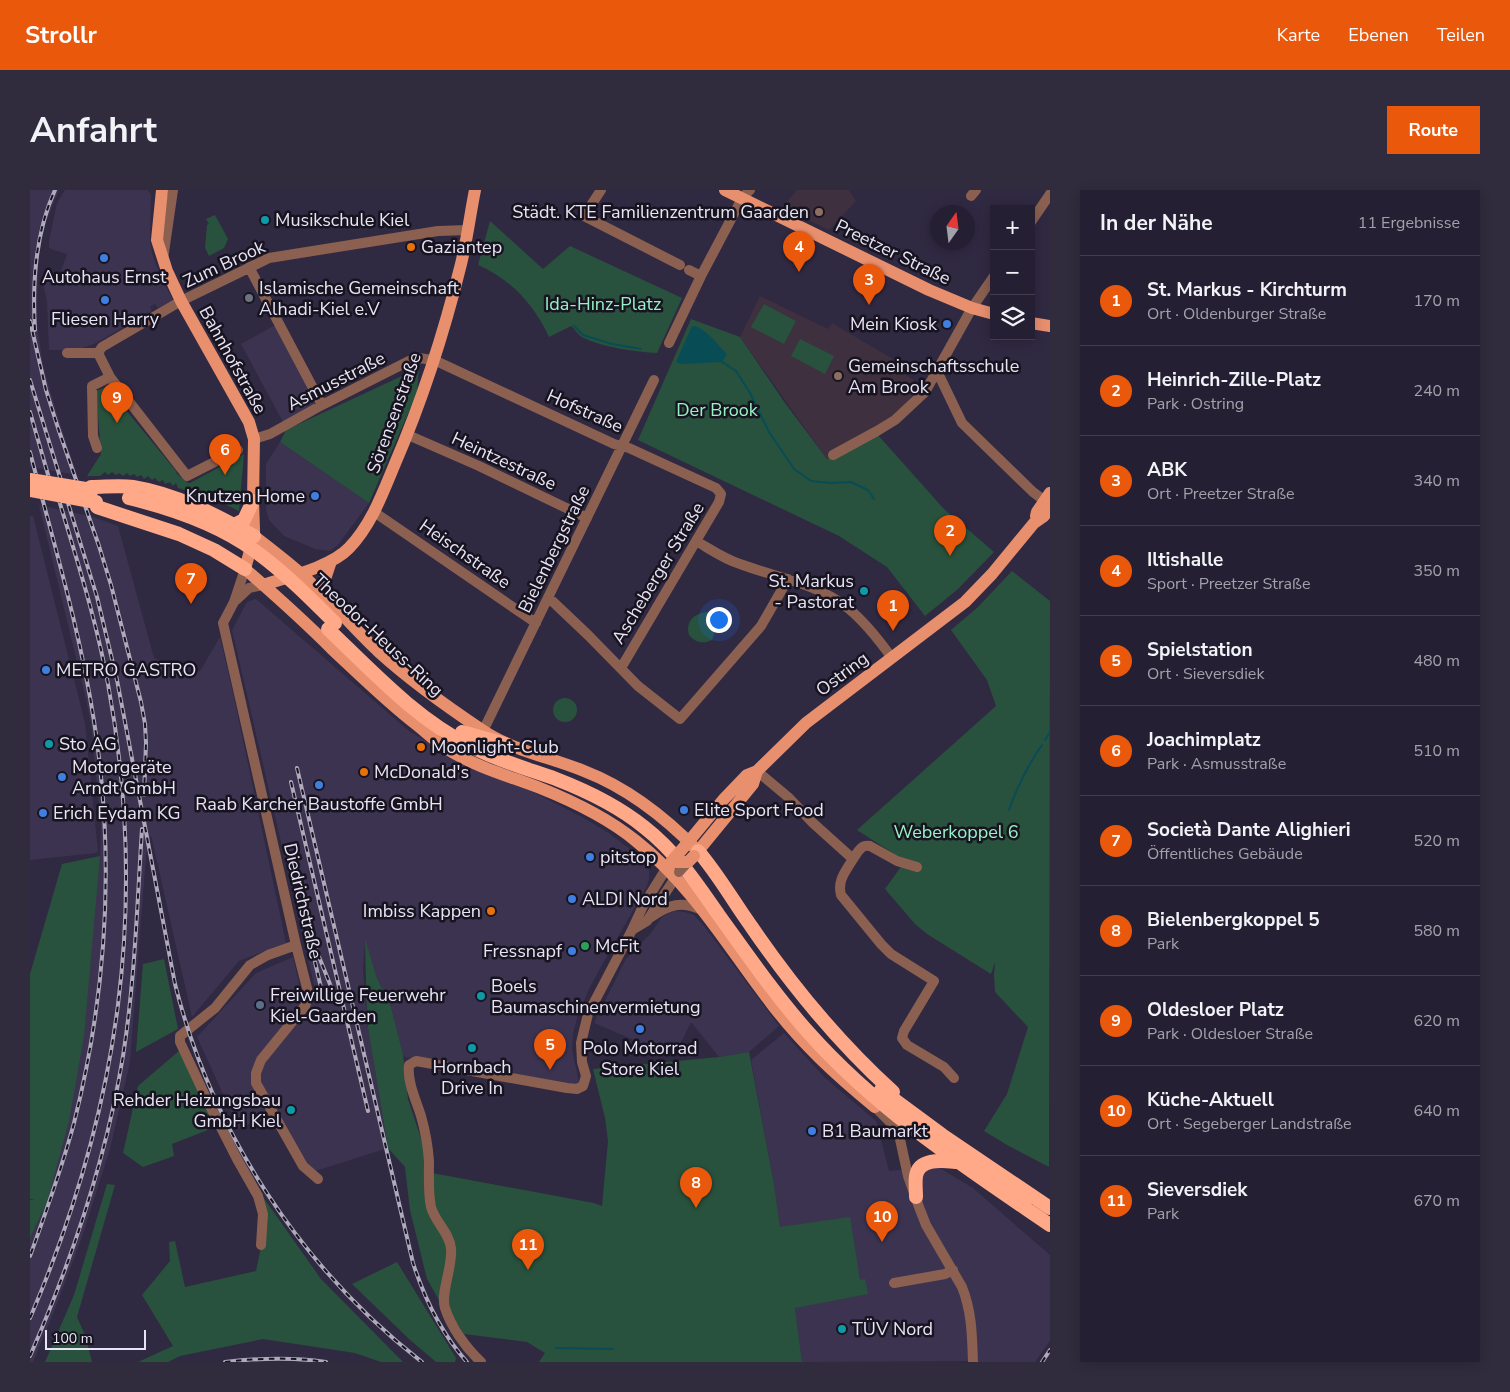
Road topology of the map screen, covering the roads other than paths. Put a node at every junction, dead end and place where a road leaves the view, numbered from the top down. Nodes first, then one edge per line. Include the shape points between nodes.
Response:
1 (162, 190) edge
2 (172, 190) edge
3 (475, 190) edge
4 (601, 190) edge
5 (725, 190) edge
6 (746, 194) edge
7 (1050, 194) edge
8 (1035, 216) edge
9 (468, 230) junction
10 (163, 260) junction
11 (249, 267) junction
12 (701, 276) junction
13 (990, 282) edge
14 (181, 301) junction
15 (972, 308) junction
16 (990, 313) edge
17 (1035, 324) edge
18 (1050, 326) edge
19 (669, 343) dead end
20 (98, 353) junction
21 (67, 354) dead end
22 (434, 360) junction
23 (936, 373) junction
24 (110, 377) junction
25 (654, 380) dead end
26 (322, 405) junction
27 (408, 435) junction
28 (254, 439) junction
29 (621, 445) junction
30 (97, 448) dead end
31 (238, 450) dead end
32 (833, 455) dead end
33 (30, 480) edge
34 (30, 490) edge
35 (721, 494) joint
36 (92, 497) junction
37 (253, 501) junction
38 (1048, 501) edge
39 (374, 512) junction
40 (587, 518) junction
41 (234, 525) junction
42 (254, 536) junction
43 (696, 541) junction
44 (331, 561) junction
45 (245, 569) junction
46 (300, 574) junction
47 (788, 579) junction
48 (263, 585) junction
49 (326, 598) junction
50 (549, 598) junction
51 (234, 602) junction
52 (536, 623) junction
53 (331, 626) junction
54 (892, 658) junction
55 (621, 668) junction
56 (483, 731) junction
57 (462, 732) junction
58 (505, 744) junction
59 (530, 770) junction
60 (757, 771) junction
61 (600, 812) junction
62 (691, 851) junction
63 (853, 859) junction
64 (671, 867) junction
65 (917, 867) dead end
66 (713, 907) junction
67 (648, 919) junction
68 (632, 930) junction
69 (296, 945) junction
70 (954, 1078) dead end
71 (875, 1107) junction
72 (916, 1131) junction
73 (942, 1135) junction
74 (959, 1162) junction
75 (318, 1179) dead end
76 (916, 1197) junction
77 (1050, 1208) edge
78 (1050, 1225) edge
79 (261, 1245) dead end
80 (953, 1270) junction
81 (894, 1283) dead end
82 (481, 1362) edge
83 (972, 1362) edge

1 - 10 main road, Bahnhofstraße via 157,240
2 - 10 street
3 - 9 main road, Sörensenstraße
4 - 12 street via 584,216
5 - 6 main road, Preetzer Straße
6 - 12 street
6 - 15 main road, Preetzer Straße via 913,283
7 - 8 street
9 - 11 street, Zum Brook via 438,231 276,256
9 - 22 main road, Sörensenstraße
10 - 14 main road, Bahnhofstraße
11 - 14 street, Zum Brook
11 - 26 street
12 - 19 street
13 - 15 street
14 - 20 street, Zum Brook via 102,347
14 - 28 main road, Bahnhofstraße via 249,422
15 - 16 main road, Preetzer Straße
15 - 23 street
17 - 18 main road
20 - 21 street
20 - 24 street
22 - 26 street, Asmusstraße via 418,358 409,361
22 - 27 main road, Sörensenstraße
22 - 29 street, Hofstraße
23 - 32 street via 925,392 895,420
23 - 38 street via 962,423 1033,492
24 - 30 street via 92,386 93,436
24 - 31 street via 187,476
25 - 29 street, Bielenbergstraße
26 - 28 street, Asmusstraße via 270,434
27 - 39 main road, Sörensenstraße
27 - 40 street, Heintzestraße
28 - 37 main road, Bahnhofstraße
29 - 35 street, Hofstraße via 697,478
29 - 40 street, Bielenbergstraße
33 - 36 highway, bridge via 73,486
34 - 36 highway, Theodor-Heuss-Ring, bridge
35 - 43 street, Ascheberger Straße
36 - 41 highway via 131,486 152,490
36 - 45 highway via 214,550
36 - 53 highway, Theodor-Heuss-Ring, bridge via 176,511 227,534 278,568 302,590
37 - 41 highway via 244,520
37 - 42 main road, Bahnhofstraße
38 - 54 main road, Ostring via 1044,516 1034,523 965,602
39 - 44 main road, Sörensenstraße via 349,549
39 - 52 street, Heischstraße
40 - 50 street, Bielenbergstraße
41 - 42 highway
42 - 45 main road, Bahnhofstraße
42 - 46 main road, Theodor-Heuss-Ring
43 - 47 street via 740,564
43 - 55 street, Ascheberger Straße
44 - 46 main road, Sörensenstraße
44 - 49 main road via 324,582
45 - 48 main road
45 - 51 street, Diedrichstraße
46 - 48 main road, Sörensenstraße
46 - 49 main road, Theodor-Heuss-Ring
47 - 54 street via 810,586 848,608
47 - 55 street via 761,626 680,719 638,686
48 - 51 street, Diedrichstraße via 250,588
48 - 61 main road via 374,689 447,749
49 - 56 main road, Theodor-Heuss-Ring via 379,652
50 - 52 street, Bielenbergstraße
50 - 55 street
51 - 69 street, Diedrichstraße via 223,623
52 - 56 street, Bielenbergstraße
53 - 57 highway, Theodor-Heuss-Ring via 417,700
53 - 59 highway, Theodor-Heuss-Ring via 398,696 428,720 471,747
54 - 60 main road, Ostring via 806,723
56 - 58 main road, Theodor-Heuss-Ring
57 - 58 highway
57 - 66 highway, Theodor-Heuss-Ring via 500,750 580,779 623,801 658,826 693,862
58 - 62 main road via 608,781 643,802
59 - 61 highway via 539,779
59 - 66 highway, Theodor-Heuss-Ring via 603,800 646,827 678,858
60 - 62 main road, Ostring via 753,784
60 - 63 street
61 - 64 main road
61 - 64 main road via 628,826
62 - 64 main road, Ostring, bridge
62 - 73 highway via 712,868 810,1006 850,1051
63 - 65 street via 865,845
63 - 70 street via 840,880 841,895 891,954 934,982 902,1038 907,1045 944,1067
64 - 66 main road via 688,890
64 - 67 street, Ostring
64 - 68 street, Ostring via 642,906
66 - 67 street, Ostring via 682,904 665,908
66 - 71 main road via 771,1003 801,1040
66 - 72 highway via 807,1032
66 - 73 highway via 814,1026 860,1074
67 - 68 street, Ostring
68 - 82 street, Ostring via 588,1014 581,1043 586,1076 583,1086 567,1088 416,1061 409,1065 429,1158 431,1206 451,1248 443,1300 455,1328
69 - 75 street, Diedrichstraße via 308,998 261,1060 256,1083 303,1166
69 - 79 street via 250,965 215,1008 180,1036 208,1102 258,1196 263,1214
71 - 72 highway
71 - 76 street via 898,1130
72 - 74 highway
73 - 77 highway
74 - 76 highway via 939,1160 923,1165 916,1174
74 - 78 highway
76 - 80 street via 926,1224
80 - 81 street
80 - 83 street via 969,1308

